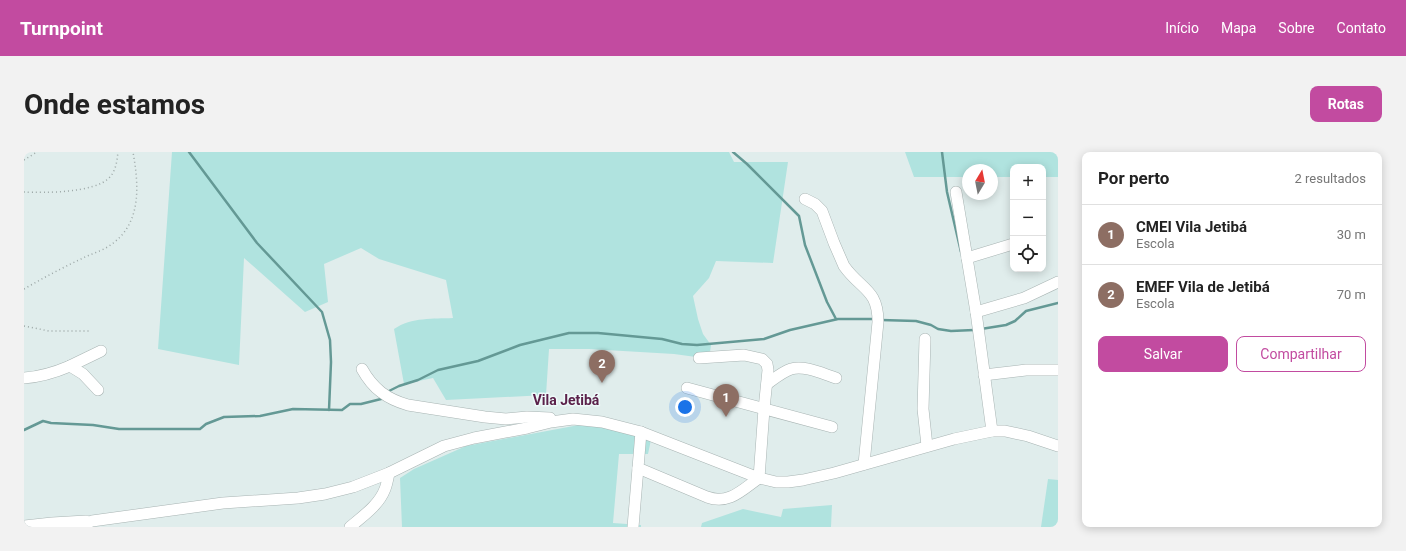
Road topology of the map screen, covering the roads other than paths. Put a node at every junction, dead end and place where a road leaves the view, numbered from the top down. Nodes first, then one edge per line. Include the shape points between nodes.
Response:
1 (956, 192) dead end
2 (805, 199) dead end
3 (1010, 245) edge
4 (967, 258) junction
5 (1058, 282) edge
6 (976, 312) junction
7 (925, 339) dead end
8 (101, 351) dead end
9 (699, 358) dead end
10 (70, 366) junction
11 (362, 369) dead end
12 (1058, 370) edge
13 (984, 375) junction
14 (24, 378) edge
15 (836, 378) dead end
16 (767, 384) junction
17 (687, 388) dead end
18 (98, 390) dead end
19 (764, 408) junction
20 (573, 419) junction
21 (832, 427) dead end
22 (992, 431) junction
23 (641, 432) junction
24 (927, 446) junction
25 (1058, 446) edge
26 (864, 464) junction
27 (638, 468) junction
28 (389, 473) junction
29 (759, 478) junction
30 (92, 521) junction
31 (24, 526) edge
32 (78, 527) edge
33 (350, 527) edge
34 (633, 527) edge

1 - 4 street
2 - 26 street via 819,207 844,266 874,298 877,306 878,322
3 - 4 street
4 - 6 street
5 - 6 street via 1024,298
6 - 13 street
7 - 24 street via 923,409
8 - 10 street
9 - 16 street via 744,355 762,359 768,370
10 - 14 street
10 - 18 street via 83,374
11 - 20 street via 372,384 384,395 408,405 506,419
12 - 13 street via 1026,370
13 - 22 street
15 - 16 street via 796,368
16 - 19 street
17 - 19 street
19 - 21 street
19 - 29 street
20 - 23 street via 602,422
20 - 28 street via 444,446
22 - 24 street
22 - 25 street via 1028,436
23 - 27 street
23 - 29 street
24 - 26 street
26 - 29 street via 788,482
27 - 29 street via 714,499 723,500
27 - 34 street
28 - 30 street via 353,487 325,494 223,503
28 - 33 street via 381,497 369,512
30 - 31 street
30 - 32 street

